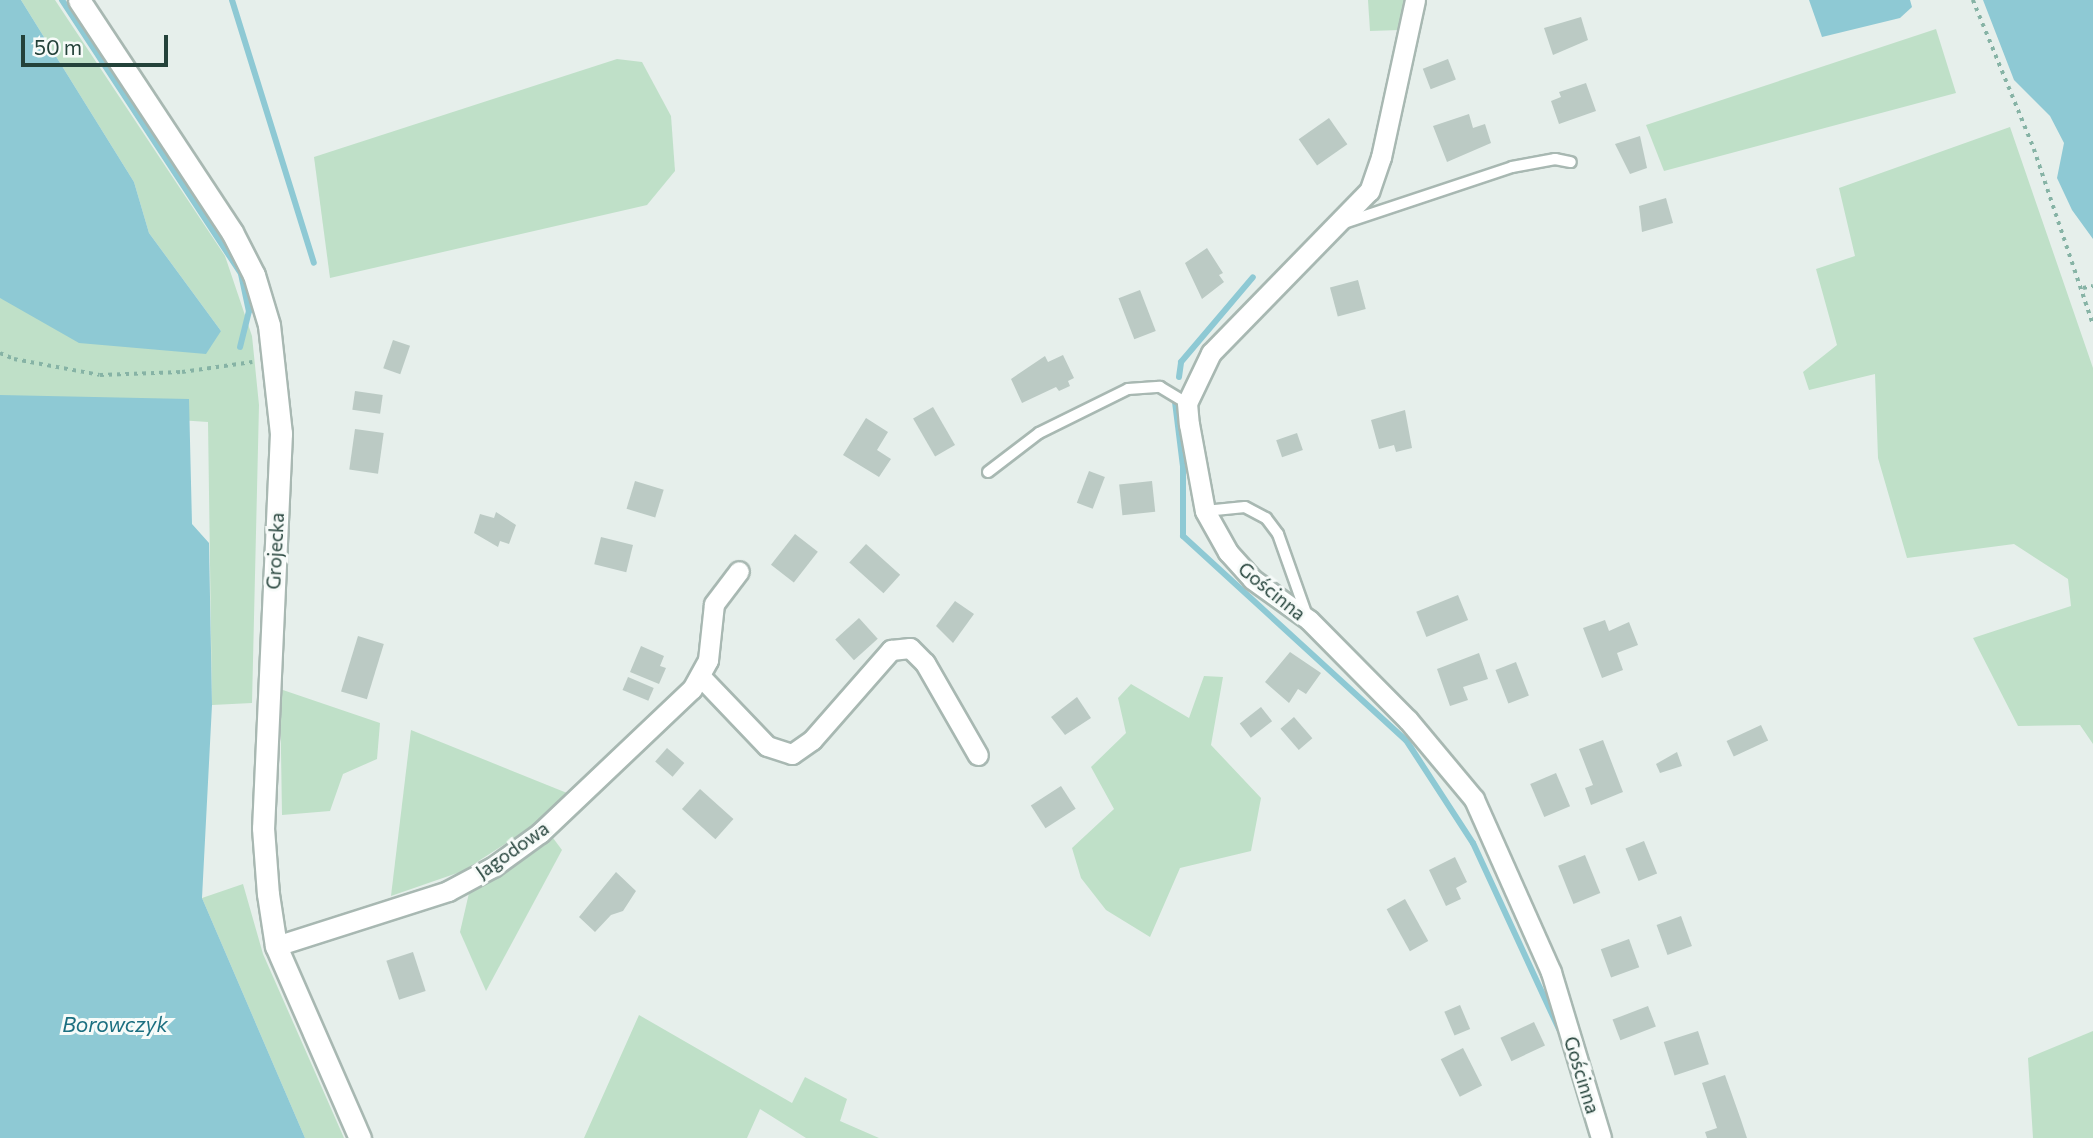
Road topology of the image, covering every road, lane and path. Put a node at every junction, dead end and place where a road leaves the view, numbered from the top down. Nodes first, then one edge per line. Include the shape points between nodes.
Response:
1 (79, 0) edge
2 (1415, 0) edge
3 (1973, 0) edge
4 (1571, 162) dead end
5 (1340, 224) junction
6 (2093, 286) edge
7 (2083, 288) junction
8 (2093, 324) edge
9 (0, 353) edge
10 (275, 358) junction
11 (1187, 403) junction
12 (988, 472) dead end
13 (1205, 510) junction
14 (739, 571) dead end
15 (1309, 620) junction
16 (701, 677) junction
17 (978, 755) dead end
18 (276, 946) junction
19 (360, 1138) edge
20 (1601, 1138) edge

1 - 10 street, Grojecka via 232,232 262,297
2 - 5 street via 1373,183
3 - 7 path via 2034,149
4 - 5 lane via 1555,159 1523,164
5 - 11 street via 1225,337 1197,375
6 - 7 path
7 - 8 path
9 - 10 path via 100,374 182,372
10 - 18 street, Grojecka via 281,433 263,828
11 - 12 lane via 1160,387 1128,389 1044,430
11 - 13 street, Gościnna
13 - 15 street, Gościnna via 1220,540 1245,572
13 - 15 lane via 1252,508 1272,524
14 - 16 street, Jagodowa via 714,604 709,653
15 - 20 street, Gościnna via 1408,720 1474,799 1551,972
16 - 17 street via 767,746 792,754 812,740 891,650 910,648 925,663
16 - 18 street, Jagodowa via 680,703 540,833 493,867 447,891
18 - 19 street, Grojecka

